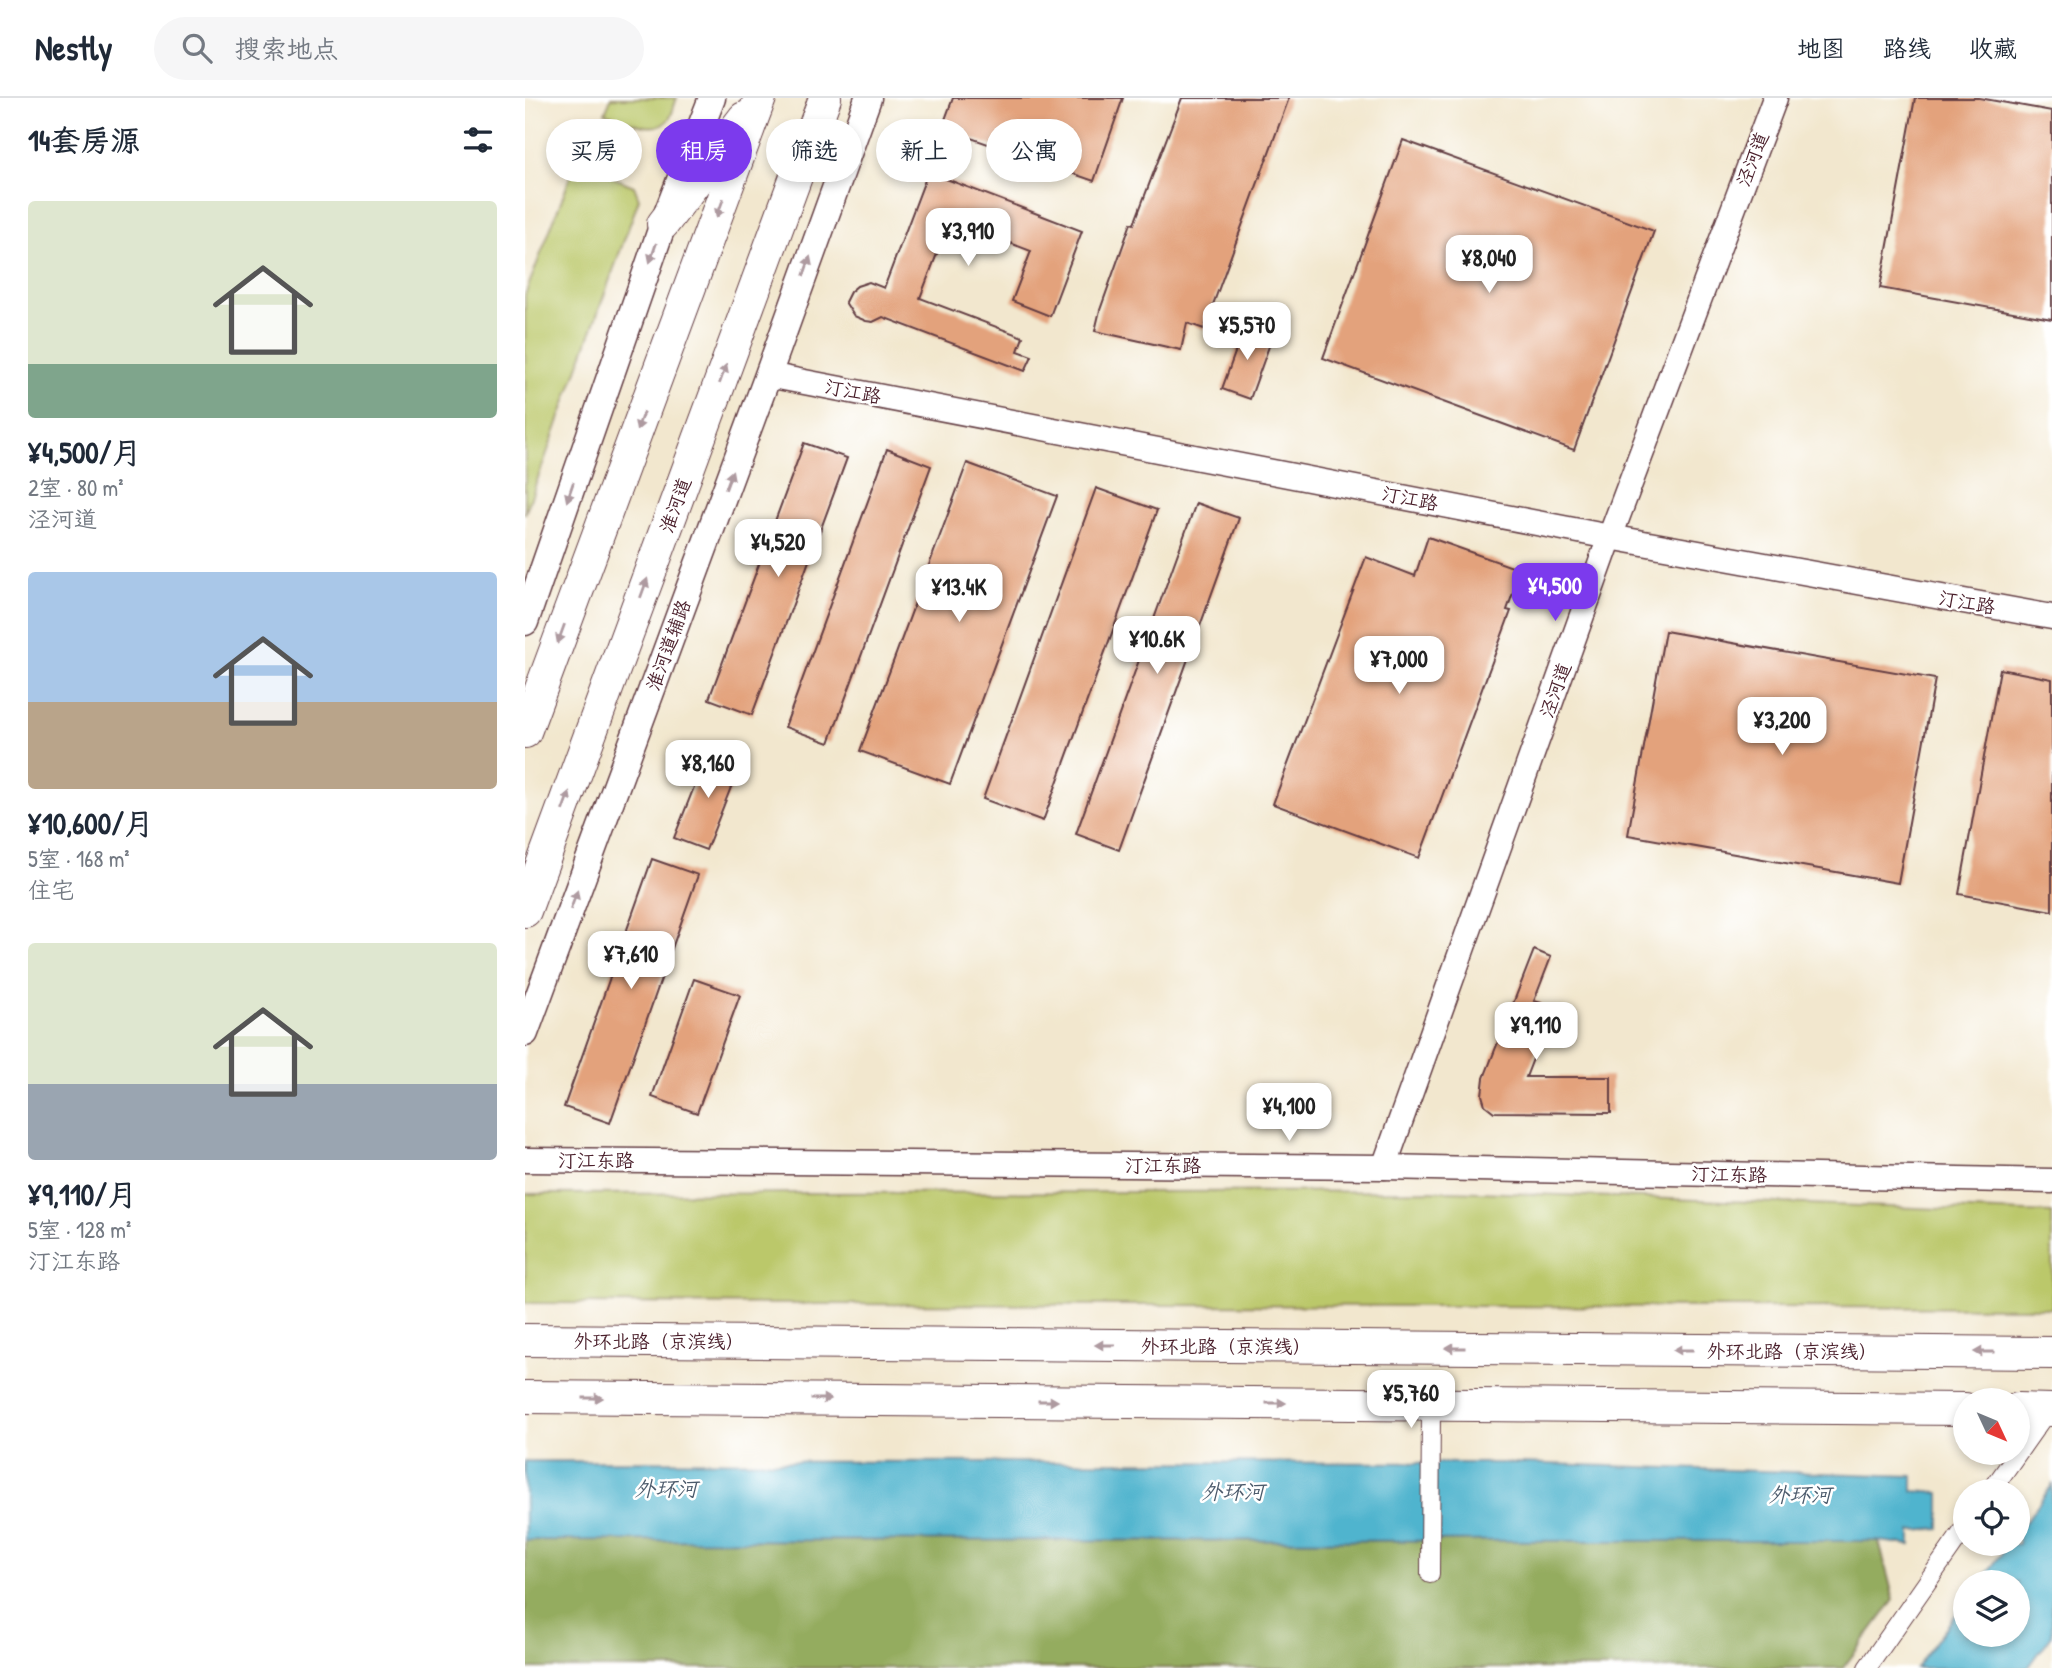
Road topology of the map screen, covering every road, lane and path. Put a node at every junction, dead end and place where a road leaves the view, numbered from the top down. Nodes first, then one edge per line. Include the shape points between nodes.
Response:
1 (712, 98) edge
2 (760, 98) edge
3 (868, 98) edge
4 (1775, 98) edge
5 (824, 103) edge
6 (663, 224) junction
7 (768, 375) junction
8 (1610, 537) junction
9 (2052, 617) edge
10 (526, 626) edge
11 (525, 732) edge
12 (525, 911) edge
13 (525, 1033) edge
14 (525, 1160) edge
15 (1384, 1167) junction
16 (2052, 1181) edge
17 (525, 1340) edge
18 (2052, 1353) edge
19 (525, 1397) edge
20 (1431, 1404) junction
21 (1953, 1409) edge
22 (2039, 1409) edge
23 (1998, 1479) edge
24 (1953, 1545) edge
25 (1430, 1574) dead end
26 (1867, 1668) edge

1 - 6 main road
2 - 6 highway
2 -> 11 highway
7 -> 3 main road, 淮河道辅路
4 - 8 street, 泾河道
12 -> 5 highway, 淮河道
6 -> 10 main road
7 - 8 street, 汀江路
13 -> 7 main road, 淮河道辅路
8 - 9 street, 汀江路
8 - 15 street, 泾河道
14 - 15 street, 汀江东路
15 - 16 street, 汀江东路
18 -> 17 highway, 外环北路（京滨线）
19 -> 20 highway
20 - 21 highway
20 - 25 street
22 - 23 street
24 - 26 street

